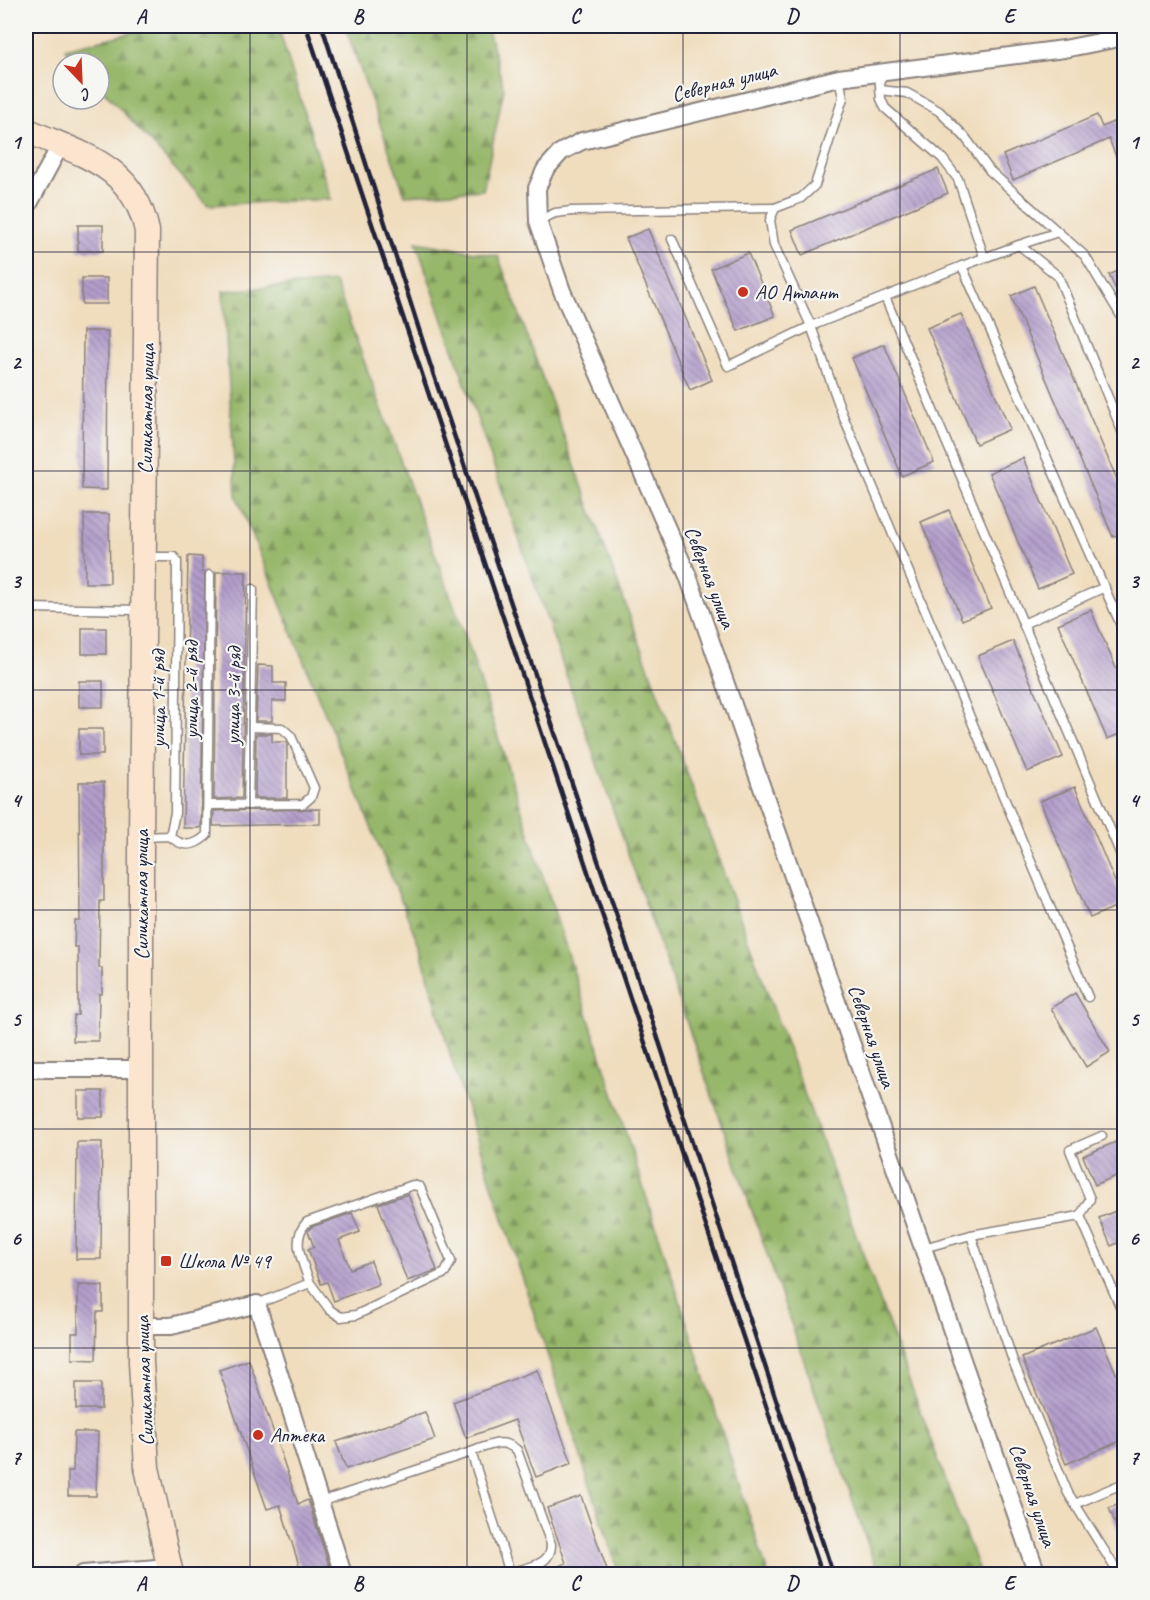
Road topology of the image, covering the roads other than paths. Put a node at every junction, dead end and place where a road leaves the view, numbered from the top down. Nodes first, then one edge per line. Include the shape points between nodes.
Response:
1 (1125, 37) edge
2 (879, 72) junction
3 (839, 78) junction
4 (880, 90) junction
5 (26, 130) edge
6 (60, 146) junction
7 (31, 188) edge
8 (775, 208) junction
9 (26, 209) edge
10 (538, 220) junction
11 (1058, 232) junction
12 (672, 239) dead end
13 (1019, 245) junction
14 (984, 257) junction
15 (963, 266) junction
16 (885, 297) junction
17 (1125, 321) edge
18 (811, 326) junction
19 (1125, 436) edge
20 (144, 556) junction
21 (210, 575) dead end
22 (1105, 587) junction
23 (253, 589) dead end
24 (26, 608) edge
25 (144, 610) junction
26 (1023, 624) junction
27 (1125, 632) edge
28 (250, 727) junction
29 (208, 805) junction
30 (248, 805) junction
31 (170, 836) junction
32 (141, 837) junction
33 (1125, 862) edge
34 (1088, 997) dead end
35 (26, 1069) edge
36 (140, 1069) junction
37 (1102, 1136) dead end
38 (1080, 1216) junction
39 (971, 1235) junction
40 (922, 1248) junction
41 (310, 1283) junction
42 (1125, 1290) edge
43 (1115, 1293) junction
44 (257, 1304) junction
45 (1125, 1315) edge
46 (141, 1326) junction
47 (471, 1452) junction
48 (1125, 1483) edge
49 (320, 1502) junction
50 (1075, 1504) junction
51 (170, 1571) edge
52 (508, 1574) edge
53 (83, 1575) edge
54 (343, 1575) edge
55 (1037, 1575) edge
56 (1119, 1575) edge

1 - 2 street, Северная улица via 1064,49
2 - 3 street, Северная улица
2 - 4 lane
3 - 8 lane via 843,98 814,185 801,198
3 - 10 street, Северная улица via 582,141 561,153 545,170 537,188
4 - 11 lane via 907,93 939,111 990,171
4 - 14 lane via 885,108 942,158 958,179
5 - 6 street
6 - 7 street
6 - 20 street, Силикатная улица via 117,175 133,192 143,213 148,247
7 - 9 street
8 - 10 lane via 572,211
8 - 18 lane via 770,220 774,245
10 - 40 street, Северная улица via 562,291 688,576
11 - 13 lane
11 - 17 lane via 1085,256
12 - 18 lane via 728,366
13 - 14 lane
13 - 19 lane via 1058,276
14 - 15 lane
15 - 16 lane
15 - 22 lane
16 - 18 lane
16 - 26 lane
18 - 34 lane via 843,416
20 - 25 street, Силикатная улица
20 - 31 lane, улица 1-й ряд via 174,557 177,561 175,813
21 - 29 lane, улица 2-й ряд
22 - 26 lane
22 - 27 lane
23 - 28 lane, улица 3-й ряд
24 - 25 lane
25 - 32 street, Силикатная улица
26 - 33 lane
28 - 30 lane, улица 3-й ряд
28 - 30 lane via 282,728 291,736 314,788 303,804
29 - 30 lane
29 - 31 lane, улица 2-й ряд via 207,835 199,842 179,844
31 - 32 lane, улица 2-й ряд
32 - 36 street, Силикатная улица
35 - 36 street
36 - 46 street, Силикатная улица
37 - 38 lane via 1070,1150 1089,1199
38 - 39 lane
38 - 43 lane
39 - 40 lane
39 - 50 lane via 1013,1361
40 - 55 street, Северная улица
41 - 41 lane via 330,1310 341,1317 356,1315 444,1273 451,1261 420,1187 413,1185 307,1222 301,1228 298,1251
41 - 44 lane
42 - 43 lane
43 - 45 lane
44 - 46 street via 171,1326
44 - 49 street
46 - 51 street, Силикатная улица via 147,1468
47 - 49 lane
47 - 52 lane
47 - 52 lane via 501,1442 517,1449 550,1544 551,1553 545,1562
48 - 50 lane
49 - 54 street
50 - 56 lane
51 - 53 street

